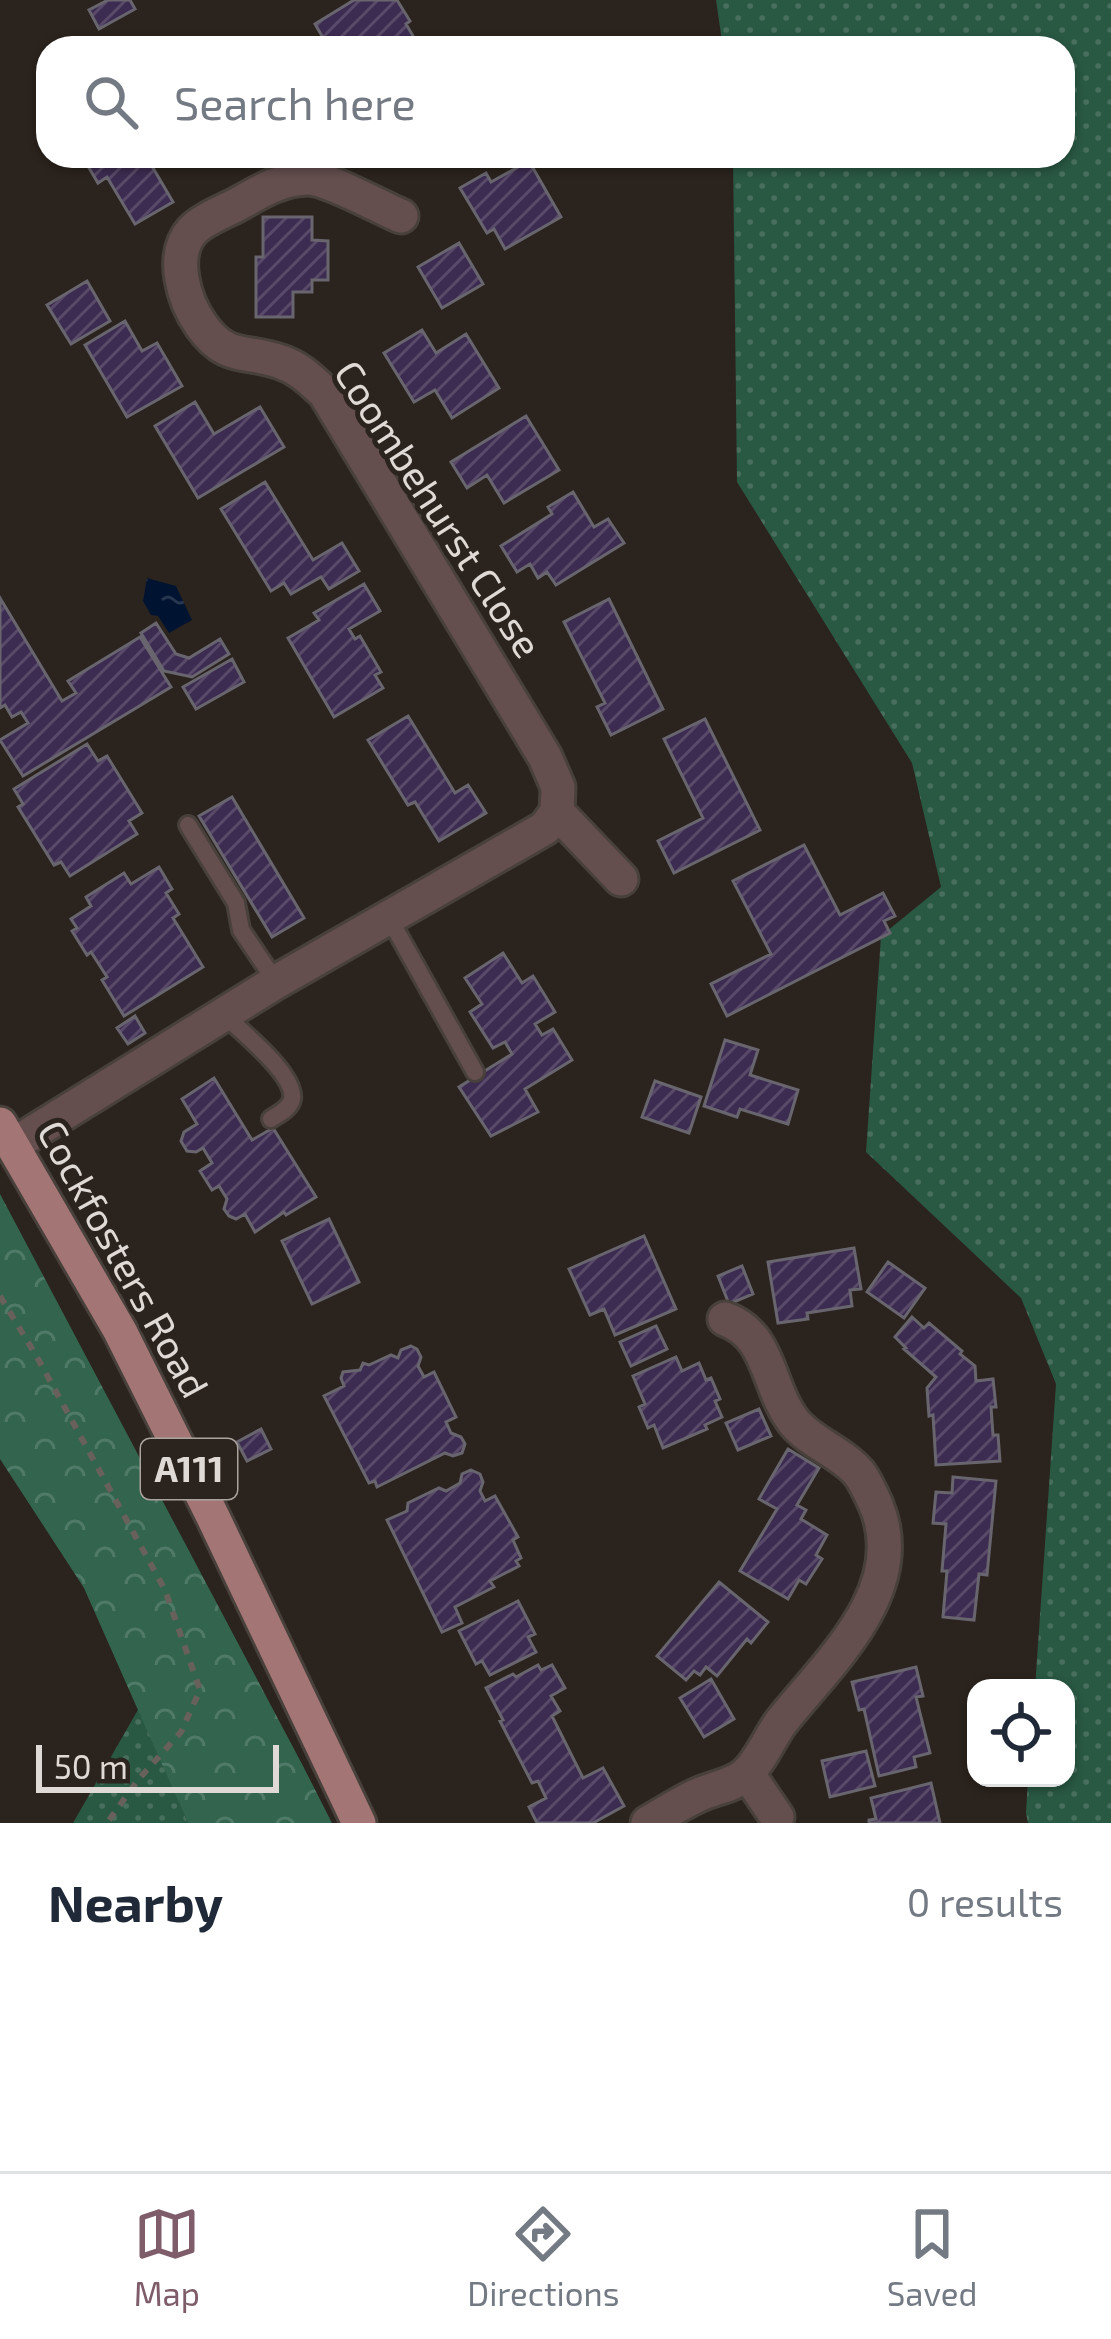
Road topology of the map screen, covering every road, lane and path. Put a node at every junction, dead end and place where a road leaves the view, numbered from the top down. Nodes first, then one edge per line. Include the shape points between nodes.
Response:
1 (316, 168) edge
2 (320, 168) edge
3 (400, 217) dead end
4 (557, 812) junction
5 (188, 825) dead end
6 (621, 879) dead end
7 (388, 916) junction
8 (276, 982) junction
9 (224, 1015) junction
10 (475, 1072) dead end
11 (271, 1119) dead end
12 (6, 1135) edge
13 (0, 1296) edge
14 (725, 1319) dead end
15 (747, 1773) junction
16 (777, 1817) dead end
17 (107, 1823) edge
18 (359, 1823) edge
19 (648, 1823) edge

1 - 4 street, Coombehurst Close via 193,230 183,247 184,295 218,345 303,371 325,394 545,757 558,787
2 - 3 street, Coombehurst Close
4 - 6 street
4 - 7 street via 545,828
5 - 8 lane
7 - 8 street
7 - 10 lane
8 - 9 street
9 - 11 lane via 289,1082 292,1099
9 - 12 street
12 - 18 main road, Cockfosters Road / A111 via 120,1331
13 - 17 path via 165,1590 200,1690 181,1732
14 - 15 street via 751,1334 802,1432 859,1472 884,1537 882,1575 865,1616
15 - 16 street
15 - 19 street

